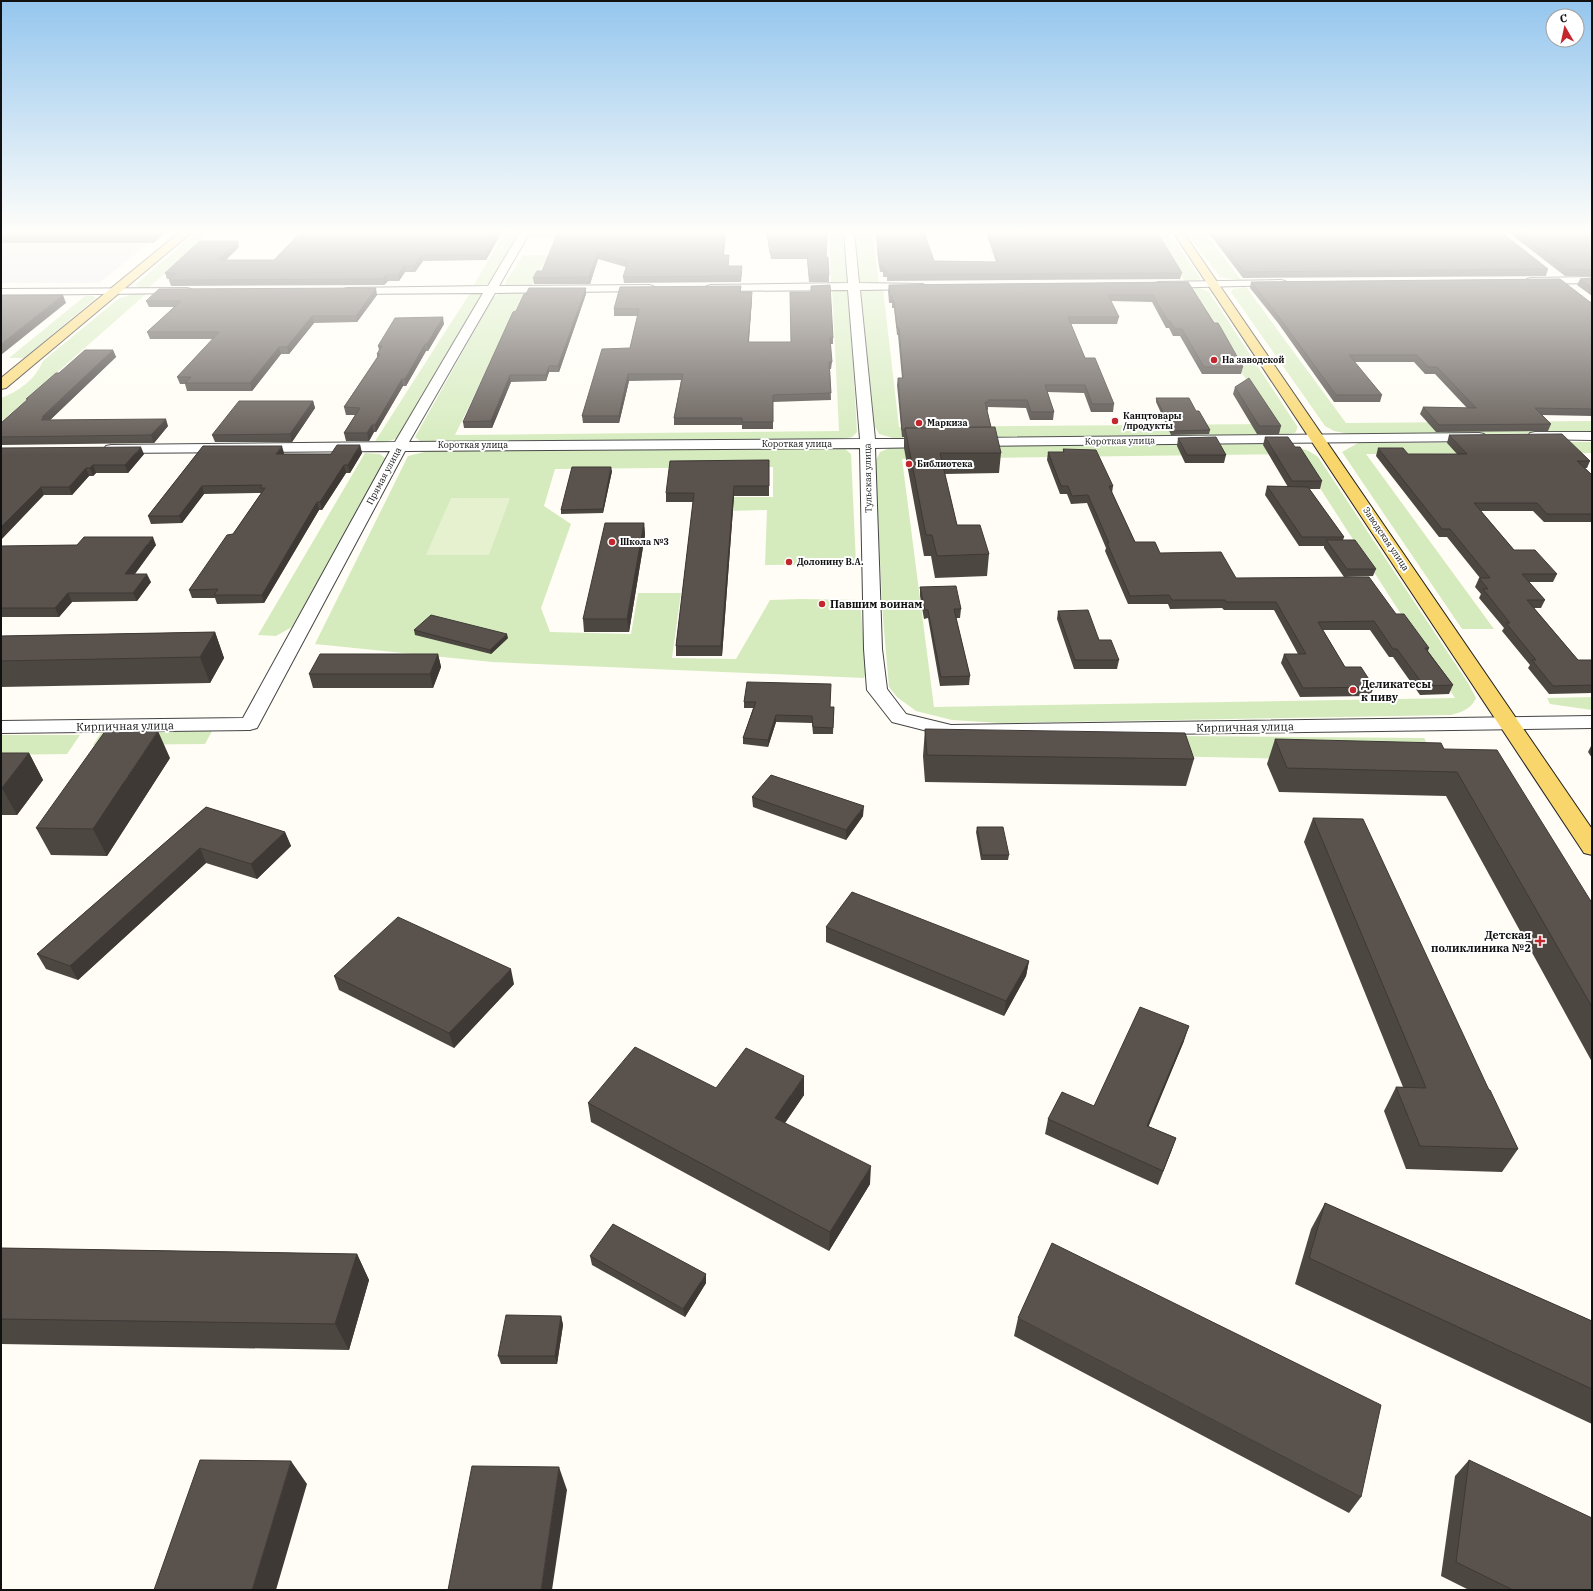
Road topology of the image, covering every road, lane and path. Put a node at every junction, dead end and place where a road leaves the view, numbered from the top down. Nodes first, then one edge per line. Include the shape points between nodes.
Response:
1 (98, 306) edge
2 (482, 306) edge
3 (856, 306) edge
4 (1229, 306) edge
5 (1, 385) edge
6 (1494, 436) edge
7 (1524, 436) edge
8 (1592, 436) edge
9 (1318, 439) junction
10 (868, 443) junction
11 (400, 446) junction
12 (96, 449) edge
13 (899, 718) joint
14 (1592, 722) edge
15 (250, 724) joint
16 (1510, 724) junction
17 (1, 727) edge
18 (1592, 847) edge

1 - 5 main road
2 - 11 street, Прямая улица
3 - 10 street, Тульская улица
4 - 9 main road, Заводская улица
6 - 9 street, Короткая улица
7 - 8 street
9 - 10 street, Короткая улица
9 - 16 main road, Заводская улица
10 - 11 street, Короткая улица
10 - 13 street, Тульская улица via 872,649 877,690
11 - 12 street, Короткая улица
11 - 15 street, Прямая улица
13 - 16 street, Кирпичная улица via 951,731
14 - 16 street, Кирпичная улица
15 - 17 street, Кирпичная улица
16 - 18 main road, Заводская улица

